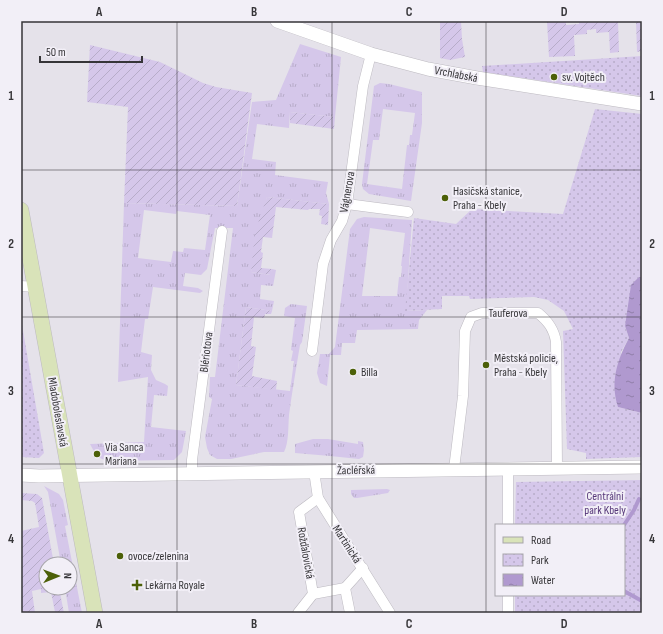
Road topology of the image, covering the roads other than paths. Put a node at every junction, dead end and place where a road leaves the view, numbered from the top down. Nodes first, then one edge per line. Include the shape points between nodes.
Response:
1 (277, 21) edge
2 (371, 54) junction
3 (642, 104) edge
4 (347, 204) junction
5 (21, 210) edge
6 (408, 212) dead end
7 (222, 230) dead end
8 (28, 286) edge
9 (312, 351) dead end
10 (642, 467) edge
11 (557, 468) junction
12 (454, 469) junction
13 (508, 469) junction
14 (314, 471) junction
15 (192, 473) junction
16 (21, 475) edge
17 (70, 476) junction
18 (318, 498) junction
19 (508, 524) edge
20 (363, 568) junction
21 (345, 588) junction
22 (313, 594) junction
23 (508, 596) edge
24 (95, 613) edge
25 (298, 613) edge
26 (350, 613) edge
27 (390, 613) edge
28 (508, 613) edge

1 - 2 street, Vrchlabská
2 - 3 street, Vrchlabská via 428,69
2 - 4 street, Vágnerova via 362,86
4 - 6 street
4 - 9 street, Vágnerova via 323,264
5 - 8 main road, Mladoboleslavská
7 - 15 street, Blériotova
8 - 17 main road, Mladoboleslavská
10 - 11 street, Žacléřská
11 - 12 street, Tauferova via 555,332 548,321 538,313 482,313 471,317 465,331 463,396
11 - 13 street, Žacléřská
12 - 13 street, Žacléřská
12 - 14 street, Žacléřská
13 - 19 street
14 - 15 street, Žacléřská
14 - 18 street, Martinická
15 - 17 street, Žacléřská
16 - 17 street, Žacléřská
17 - 24 main road, Mladoboleslavská
18 - 20 street, Martinická
18 - 22 street, Rožďalovická via 298,512
20 - 21 street
20 - 27 street, Martinická
21 - 22 street
21 - 26 street
22 - 25 street, Rožďalovická
23 - 28 street

